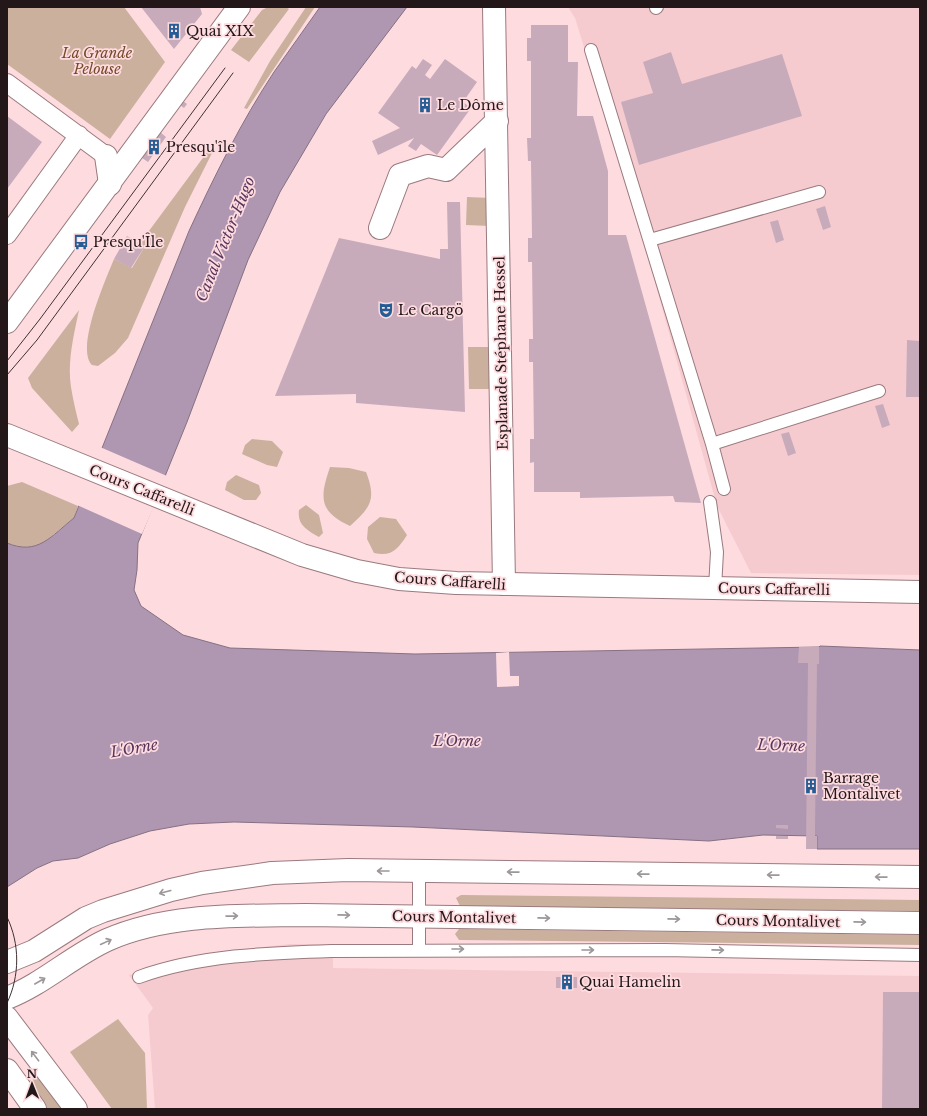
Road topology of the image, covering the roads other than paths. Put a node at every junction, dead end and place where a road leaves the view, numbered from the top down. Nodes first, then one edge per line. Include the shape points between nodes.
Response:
1 (239, 7) edge
2 (494, 7) edge
3 (591, 50) dead end
4 (7, 83) edge
5 (497, 121) junction
6 (79, 135) junction
7 (106, 156) joint
8 (110, 184) junction
9 (819, 192) dead end
10 (380, 228) dead end
11 (7, 235) edge
12 (650, 240) junction
13 (7, 322) edge
14 (879, 391) dead end
15 (7, 435) edge
16 (712, 444) junction
17 (724, 489) dead end
18 (710, 502) dead end
19 (504, 584) junction
20 (715, 588) junction
21 (920, 592) edge
22 (419, 871) junction
23 (920, 877) edge
24 (419, 916) junction
25 (920, 923) edge
26 (419, 949) junction
27 (920, 955) edge
28 (7, 962) edge
29 (139, 977) dead end
30 (7, 998) edge
31 (7, 1018) edge
32 (7, 1070) edge
33 (35, 1109) edge
34 (76, 1109) edge

1 - 8 street
2 - 5 street, Esplanade Stéphane Hessel
3 - 12 lane
4 - 6 street
5 - 10 street via 446,170 428,166 400,175
5 - 19 street, Esplanade Stéphane Hessel
6 - 7 street
6 - 11 street
7 - 8 street
8 - 13 street
9 - 12 lane
12 - 16 lane
14 - 16 lane
15 - 19 street, Cours Caffarelli via 302,555 357,571 399,579
16 - 17 lane
18 - 20 lane via 717,552
19 - 20 street, Cours Caffarelli
20 - 21 street, Cours Caffarelli
23 -> 22 street
22 - 24 lane
22 -> 28 street via 272,873 202,883 102,911 86,918 34,951
24 -> 25 street, Cours Montalivet
24 - 26 lane
30 -> 24 street, Cours Montalivet via 27,989 108,940 160,925 212,917
26 -> 27 lane
26 - 29 lane via 290,952 210,960
34 -> 31 street
32 - 33 street

